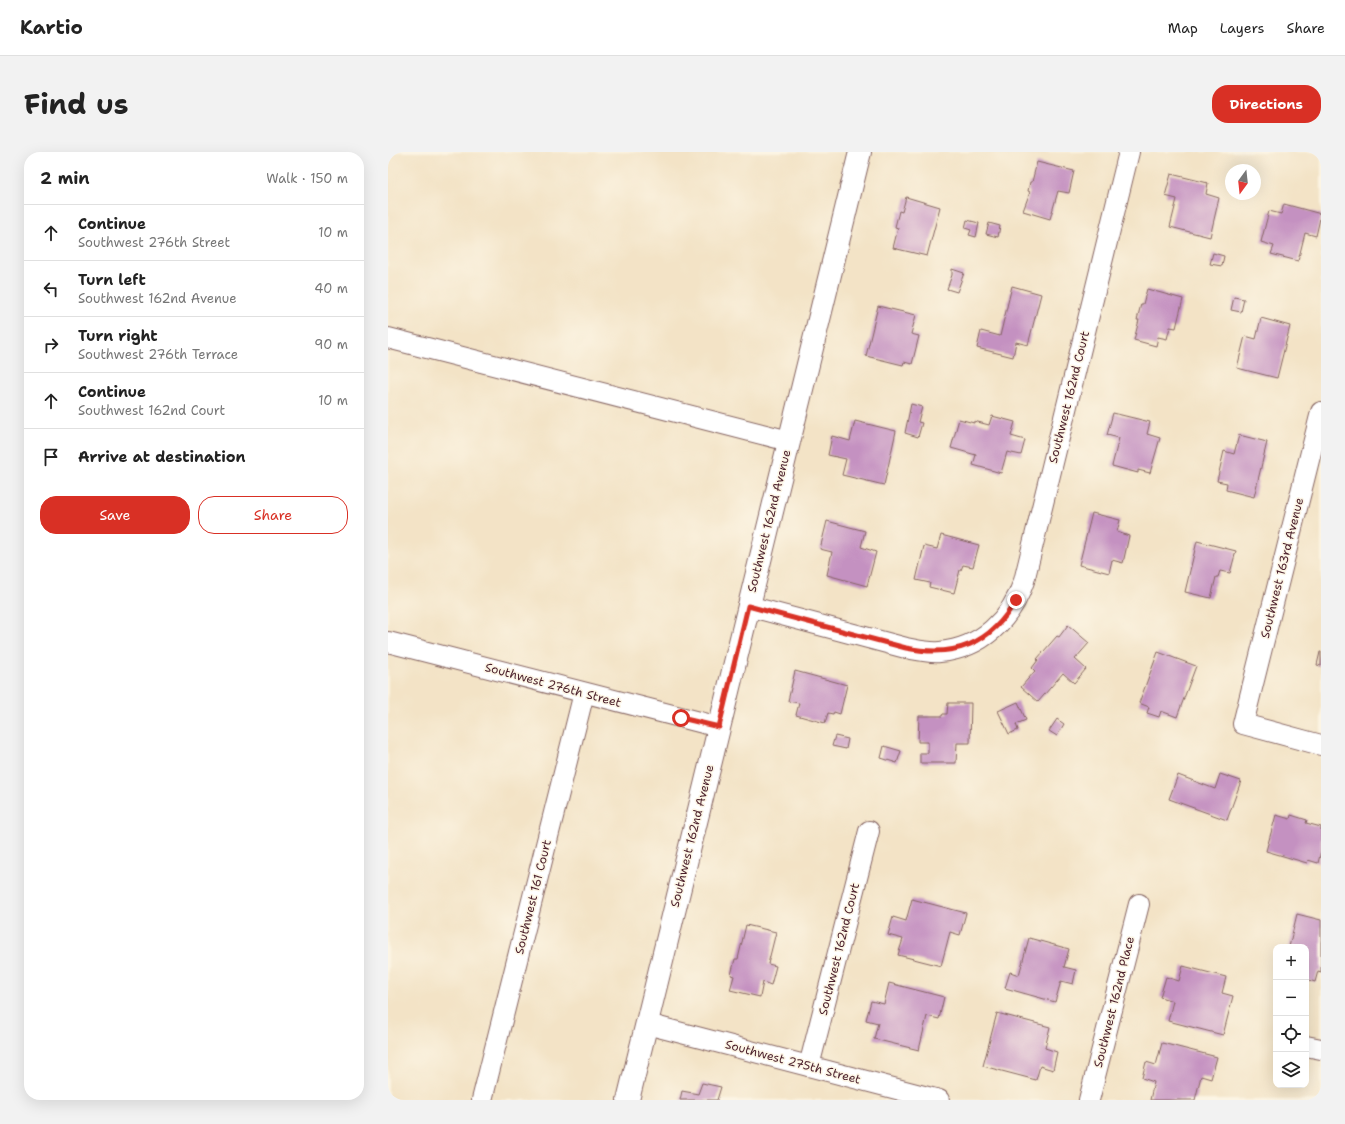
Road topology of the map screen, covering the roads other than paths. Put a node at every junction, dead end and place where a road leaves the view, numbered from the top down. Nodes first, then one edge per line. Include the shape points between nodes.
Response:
1 (1128, 152) edge
2 (855, 153) edge
3 (388, 338) edge
4 (1321, 412) edge
5 (789, 441) junction
6 (748, 606) junction
7 (388, 642) edge
8 (584, 693) junction
9 (719, 727) junction
10 (1321, 745) edge
11 (869, 831) dead end
12 (1139, 904) dead end
13 (647, 1024) junction
14 (1309, 1047) edge
15 (1321, 1050) edge
16 (809, 1066) junction
17 (482, 1100) edge
18 (628, 1100) edge
19 (939, 1100) edge
20 (1089, 1100) edge

1 - 6 street, Southwest 162nd Court via 1024,581 1011,610 996,628 953,650 927,652
2 - 5 street, Southwest 162nd Avenue
3 - 5 street
4 - 10 street, Southwest 163rd Avenue via 1243,724
5 - 6 street, Southwest 162nd Avenue
6 - 9 street, Southwest 162nd Avenue
7 - 8 street, Southwest 276th Street
8 - 9 street, Southwest 276th Street
8 - 17 street, Southwest 161 Court
9 - 13 street, Southwest 162nd Avenue
11 - 16 street, Southwest 162nd Court
12 - 20 street, Southwest 162nd Place
13 - 16 street, Southwest 275th Street
13 - 18 street, Southwest 162nd Avenue
14 - 15 street
16 - 19 street, Southwest 275th Street

